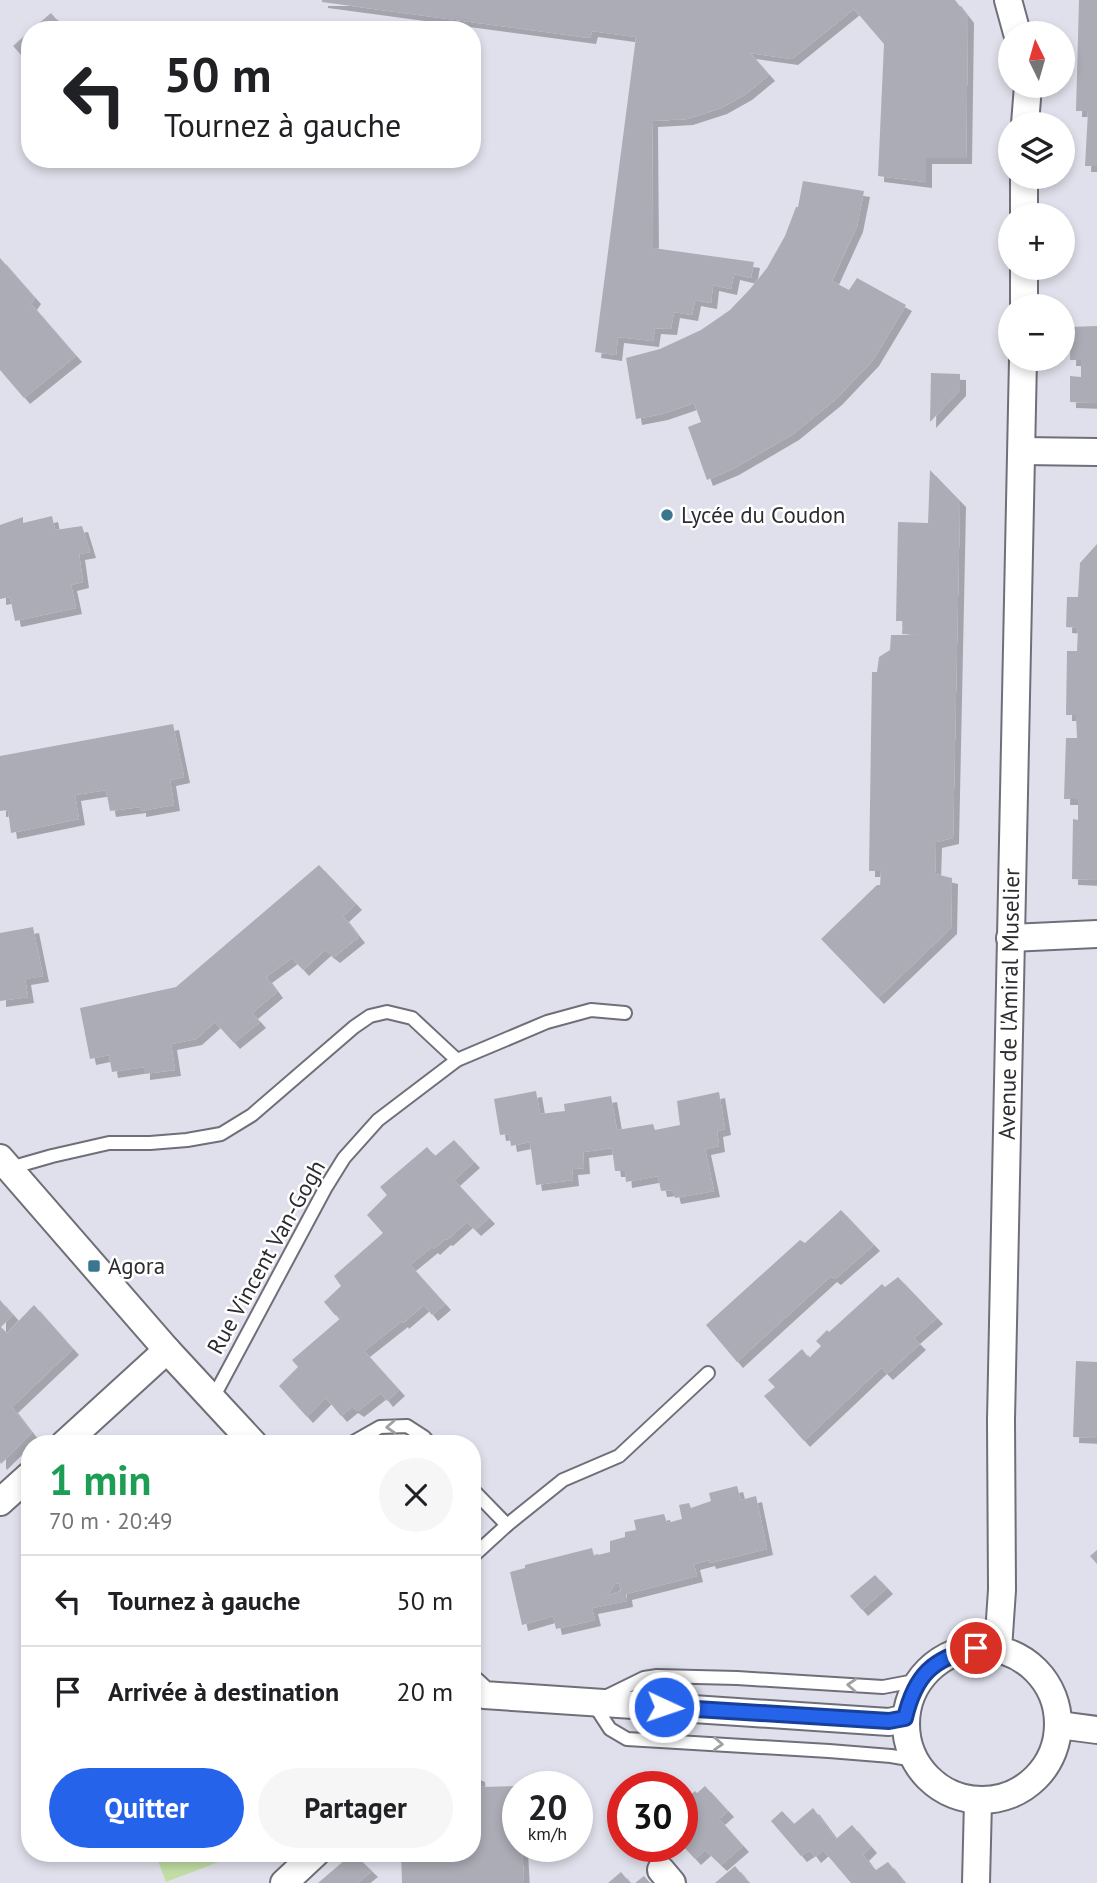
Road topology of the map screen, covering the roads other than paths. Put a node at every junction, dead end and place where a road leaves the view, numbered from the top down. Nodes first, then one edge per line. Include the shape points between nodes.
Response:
1 (1008, 0) edge
2 (1027, 0) edge
3 (1014, 21) edge
4 (1030, 21) edge
5 (1023, 371) edge
6 (1022, 452) junction
7 (1097, 452) edge
8 (1097, 934) edge
9 (1010, 938) junction
10 (625, 1013) dead end
11 (457, 1060) junction
12 (5, 1163) edge
13 (167, 1350) junction
14 (708, 1373) dead end
15 (213, 1398) junction
16 (74, 1435) edge
17 (246, 1435) edge
18 (366, 1435) edge
19 (421, 1435) edge
20 (21, 1483) edge
21 (481, 1498) edge
22 (0, 1502) edge
23 (507, 1525) junction
24 (481, 1549) edge
25 (998, 1649) junction
26 (920, 1680) junction
27 (481, 1695) edge
28 (593, 1703) junction
29 (905, 1718) junction
30 (1059, 1725) junction
31 (1097, 1730) edge
32 (914, 1760) junction
33 (978, 1801) junction
34 (306, 1862) edge
35 (284, 1883) edge
36 (976, 1883) edge

1 - 3 street
2 - 4 street
5 - 6 street, Avenue de l'Amiral Muselier
6 - 7 street
6 - 9 street, Avenue de l'Amiral Muselier
8 - 9 street
9 - 25 street, Avenue de l'Amiral Muselier
10 - 11 lane, Rue Vincent Van-Gogh via 591,1010 547,1022
11 - 12 lane via 412,1018 387,1012 354,1027 252,1115 221,1134 109,1143
11 - 15 lane, Rue Vincent Van-Gogh via 378,1120 344,1158
12 - 13 street
13 - 15 street
13 - 16 street
14 - 23 lane via 619,1455 563,1480
15 - 17 street
19 -> 18 lane via 407,1426 380,1427
20 - 22 street
21 - 23 lane
23 - 24 lane
25 - 26 street via 954,1653
25 - 30 street via 1035,1668 1049,1685
26 -> 28 lane via 883,1687 657,1676
26 - 29 street
27 - 28 street
28 - 29 street via 889,1721
28 -> 32 lane via 610,1729 627,1739
29 - 32 street
30 - 31 street
30 - 33 street via 1055,1750 1043,1772 1002,1799
32 - 33 street via 940,1789
33 - 36 street
34 - 35 street

